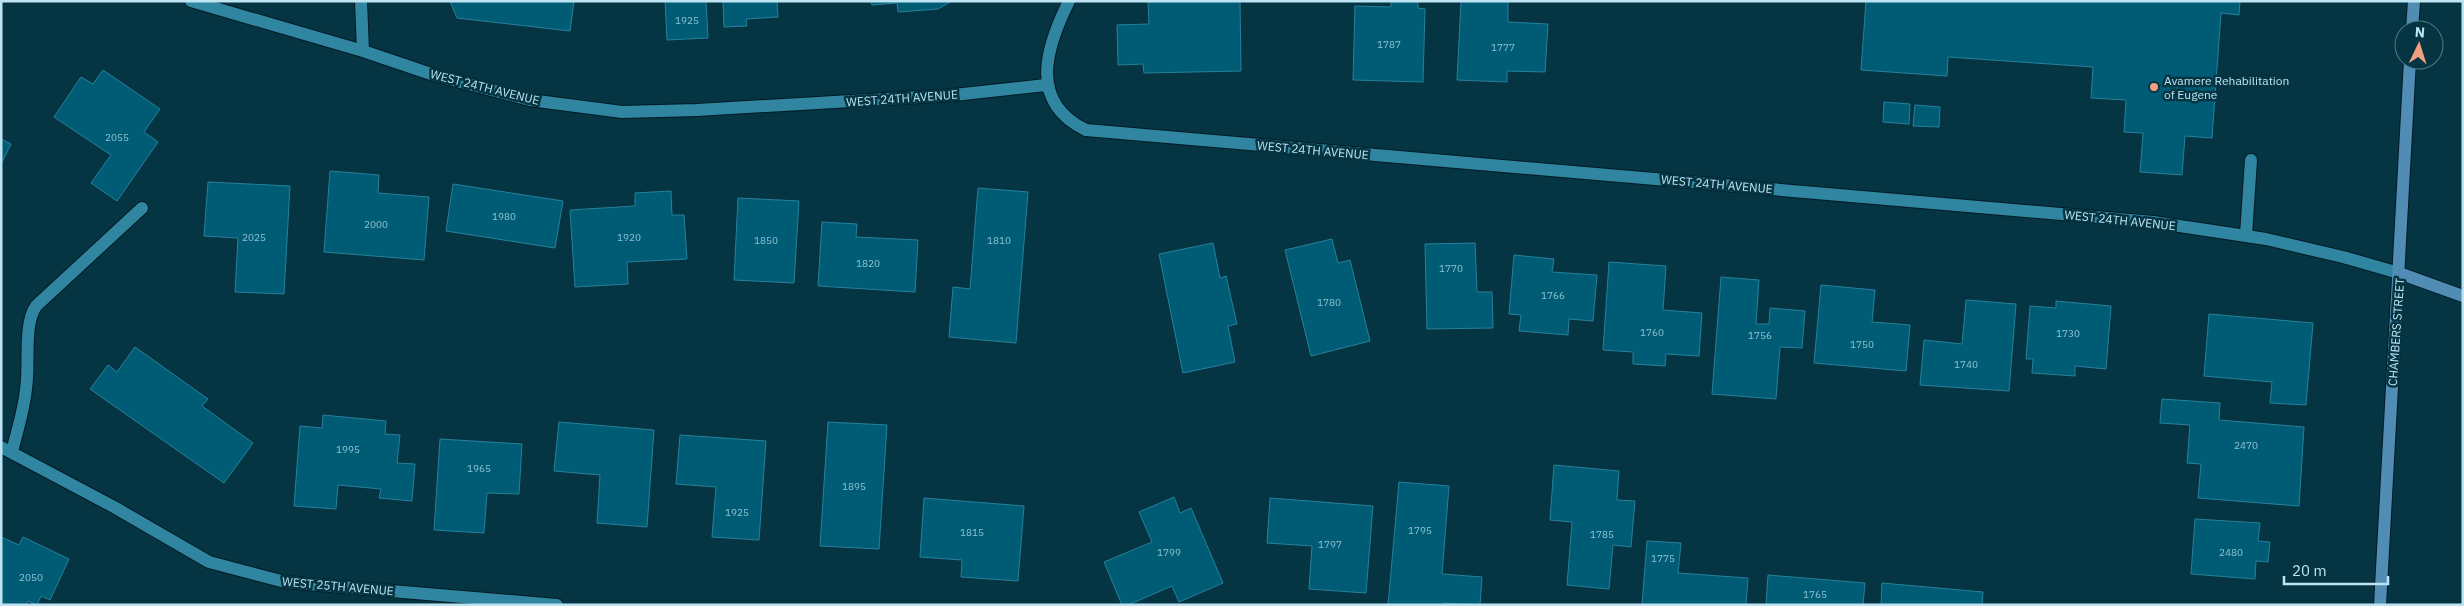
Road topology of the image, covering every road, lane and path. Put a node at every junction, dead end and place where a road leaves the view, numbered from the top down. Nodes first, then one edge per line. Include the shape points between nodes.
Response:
1 (191, 1) edge
2 (361, 1) edge
3 (1069, 1) edge
4 (2414, 1) edge
5 (2413, 20) edge
6 (363, 51) junction
7 (2409, 70) edge
8 (1046, 85) junction
9 (2251, 160) dead end
10 (142, 208) dead end
11 (2246, 236) junction
12 (2399, 273) junction
13 (2463, 296) edge
14 (7, 450) edge
15 (556, 605) edge
16 (2380, 605) edge

1 - 6 street, WEST 24TH AVENUE
2 - 6 street
3 - 8 street via 1047,62
4 - 5 main road
6 - 8 street, WEST 24TH AVENUE via 434,75 530,100 622,112 954,95
7 - 12 main road, CHAMBERS STREET
8 - 11 street, WEST 24TH AVENUE via 1062,115 1073,124 1099,132 1973,205 2153,222
9 - 11 street
10 - 14 street via 31,314 26,389
11 - 12 street, WEST 24TH AVENUE via 2334,254
12 - 13 main road, WEST 24TH AVENUE
12 - 16 main road, CHAMBERS STREET
14 - 15 street, WEST 25TH AVENUE via 209,562 242,572 285,582

